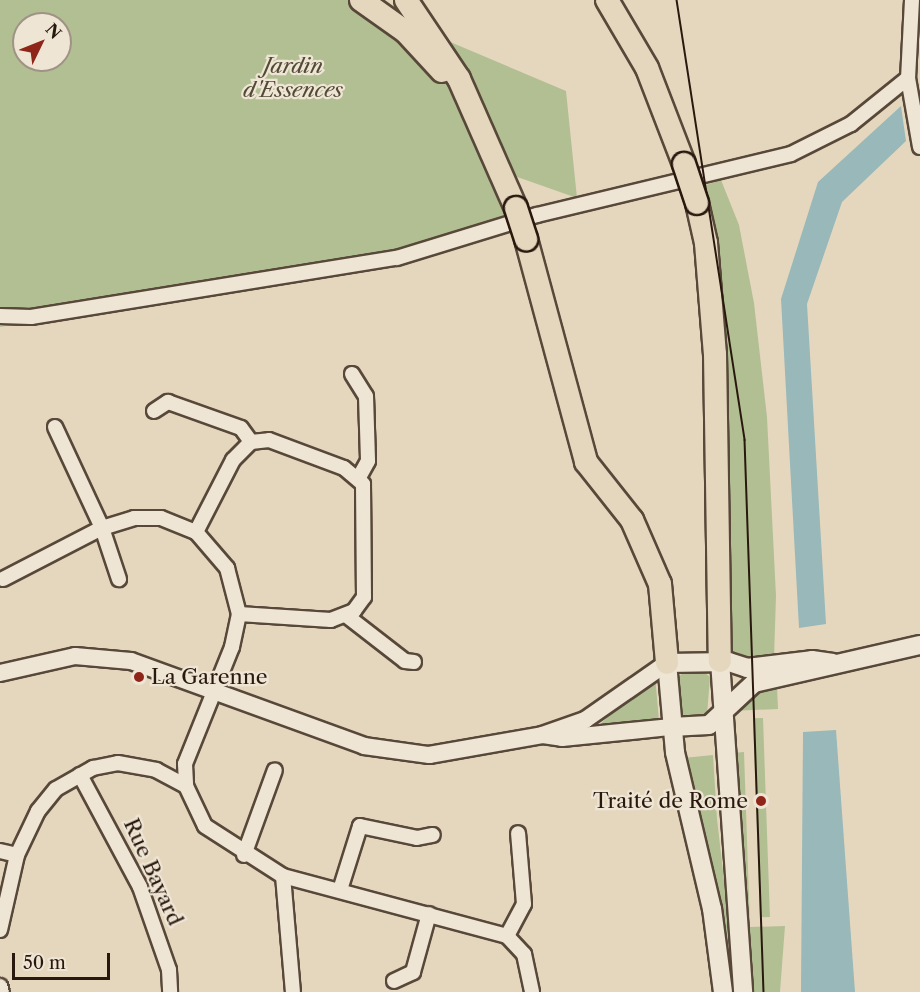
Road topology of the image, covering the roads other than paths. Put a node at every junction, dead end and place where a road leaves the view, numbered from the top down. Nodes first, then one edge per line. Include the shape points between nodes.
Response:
1 (361, 0) edge
2 (406, 0) edge
3 (607, 0) edge
4 (912, 0) edge
5 (908, 78) junction
6 (468, 102) junction
7 (920, 147) edge
8 (0, 316) edge
9 (352, 374) dead end
10 (154, 411) dead end
11 (54, 427) dead end
12 (251, 442) junction
13 (359, 477) junction
14 (102, 528) junction
15 (196, 532) junction
16 (3, 579) dead end
17 (119, 579) dead end
18 (239, 614) junction
19 (347, 616) junction
20 (920, 645) edge
21 (720, 661) junction
22 (414, 662) dead end
23 (667, 663) junction
24 (833, 663) junction
25 (0, 673) edge
26 (213, 689) junction
27 (722, 714) junction
28 (671, 727) junction
29 (542, 735) junction
30 (186, 759) junction
31 (156, 770) junction
32 (275, 770) dead end
33 (80, 775) junction
34 (186, 786) junction
35 (518, 832) dead end
36 (433, 835) dead end
37 (0, 851) edge
38 (17, 855) junction
39 (244, 855) junction
40 (283, 876) junction
41 (340, 891) junction
42 (429, 914) junction
43 (0, 930) edge
44 (507, 936) junction
45 (394, 981) dead end
46 (0, 986) edge
47 (2, 992) edge
48 (170, 992) edge
49 (293, 992) edge
50 (532, 992) edge
51 (723, 992) edge
52 (743, 992) edge

1 - 6 highway via 406,32
2 - 6 highway via 434,36
3 - 21 highway, bridge via 647,68 684,164 706,243 715,354
4 - 5 street
5 - 7 street
5 - 8 street via 851,124 791,154 537,215 397,258 31,317
6 - 23 highway, bridge via 516,208 586,462 632,520 655,569 665,605
9 - 13 street via 366,396 368,461
10 - 12 street via 168,402 241,428
11 - 14 street
12 - 13 street via 269,440
12 - 15 street via 233,460
13 - 19 street via 366,494 364,597
14 - 15 street via 148,517
14 - 16 street
14 - 17 street
15 - 18 street via 227,568
18 - 19 street
18 - 26 street via 232,647
19 - 22 street via 405,661
20 - 24 main road
21 - 23 main road
21 - 24 main road via 747,668 812,660
21 - 27 main road
23 - 28 main road
23 - 29 street via 608,707
24 - 27 main road via 814,672 750,684
25 - 26 street via 51,658 101,657 158,668
26 - 29 street via 389,752 458,752
26 - 30 street
27 - 28 main road via 709,725
27 - 52 main road
28 - 29 street via 562,738
28 - 51 main road via 712,909
30 - 31 street
30 - 34 street
31 - 33 street via 118,763
31 - 34 street
32 - 39 street
33 - 38 street via 45,798
33 - 48 street, Rue Bayard via 140,887 169,970
34 - 39 street via 205,826
35 - 44 street via 524,904
36 - 41 street via 417,838 360,826
37 - 38 street
38 - 43 street
39 - 40 street
40 - 41 street
40 - 49 street
41 - 42 street
42 - 44 street
42 - 45 street via 412,972
44 - 50 street via 527,960
46 - 47 street

